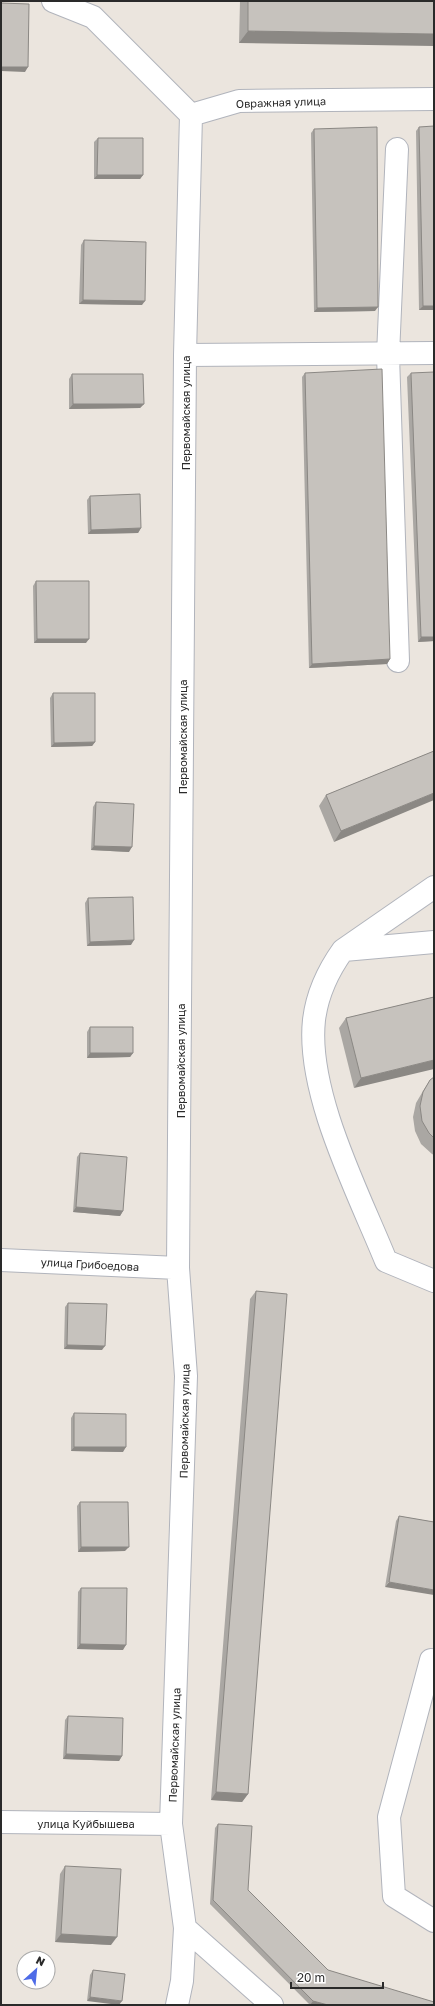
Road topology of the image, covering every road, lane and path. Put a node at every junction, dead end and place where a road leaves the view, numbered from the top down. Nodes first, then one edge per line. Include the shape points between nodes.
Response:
1 (53, 1) edge
2 (434, 99) edge
3 (190, 115) junction
4 (397, 149) dead end
5 (434, 353) edge
6 (185, 355) junction
7 (388, 355) junction
8 (398, 661) dead end
9 (434, 887) edge
10 (434, 942) edge
11 (343, 950) junction
12 (1, 1260) edge
13 (178, 1268) junction
14 (434, 1281) edge
15 (432, 1660) dead end
16 (1, 1822) edge
17 (171, 1824) junction
18 (434, 1921) edge
19 (185, 1928) junction
20 (177, 2005) edge
21 (272, 2005) edge

1 - 3 street via 94,17
2 - 3 street, Овражная улица via 239,101
3 - 6 street, Первомайская улица
4 - 7 street
5 - 7 street
6 - 7 street
6 - 13 street, Первомайская улица
7 - 8 street
9 - 11 street
10 - 11 street
11 - 14 street via 318,998 314,1020 320,1089 338,1145 386,1261
12 - 13 street, улица Грибоедова
13 - 17 street, Первомайская улица via 186,1376
15 - 18 street via 389,1816 394,1896
16 - 17 street, улица Куйбышева
17 - 19 street, Первомайская улица
19 - 20 street, Первомайская улица via 182,1981
19 - 21 street

